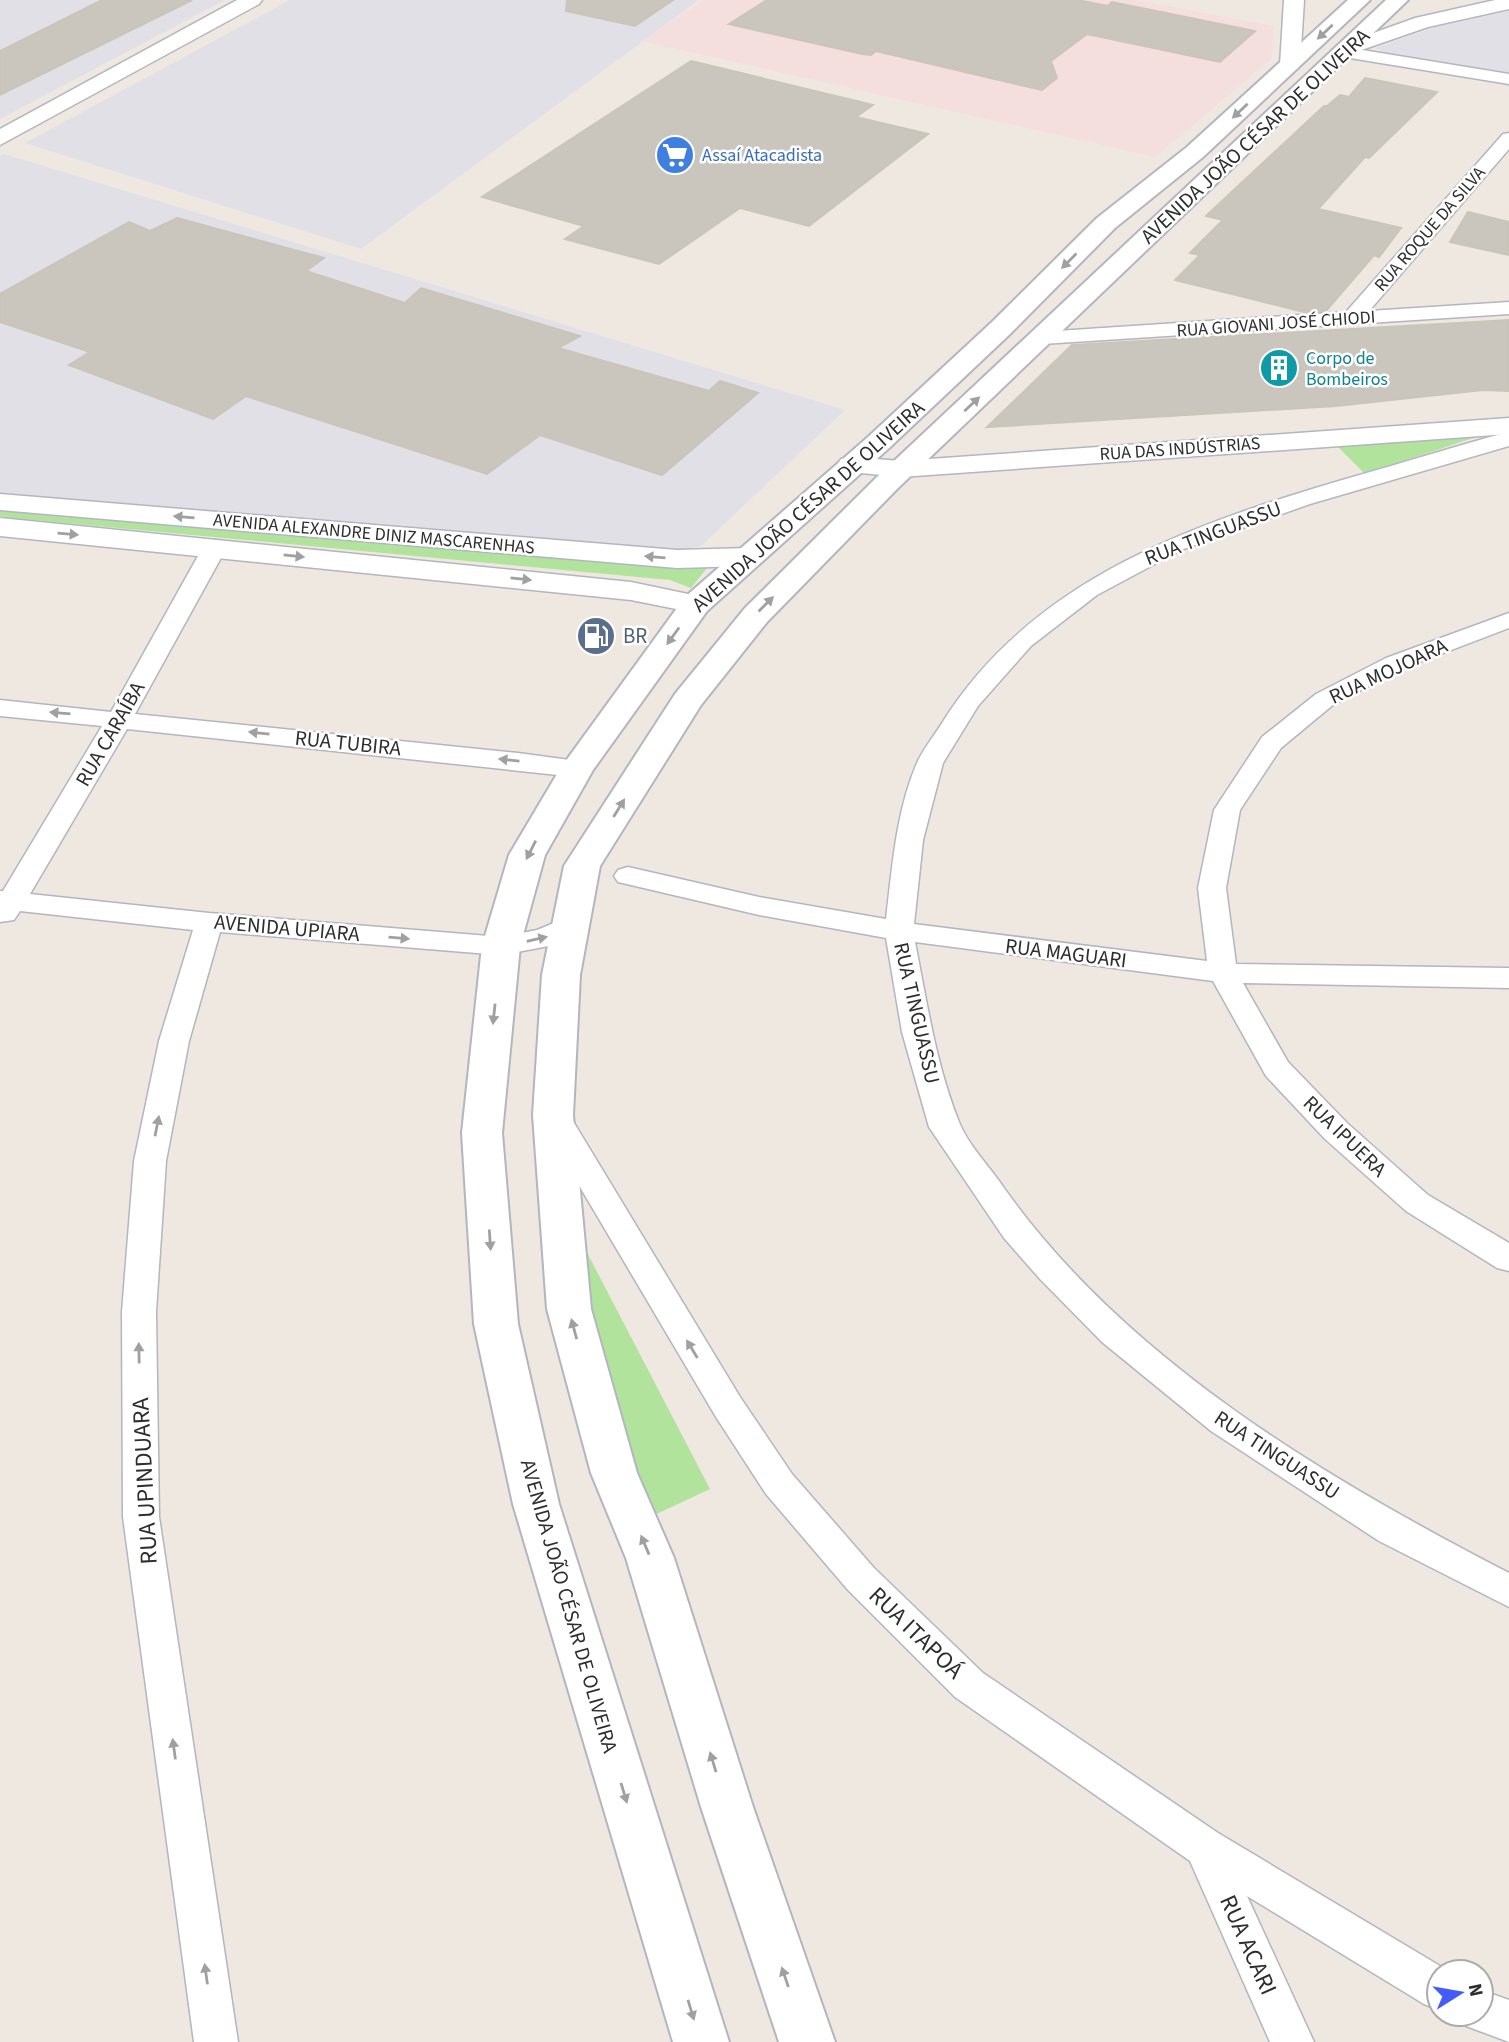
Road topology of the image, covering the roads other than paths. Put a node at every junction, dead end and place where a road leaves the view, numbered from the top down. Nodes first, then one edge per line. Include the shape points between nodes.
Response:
1 (252, 0) edge
2 (1294, 0) edge
3 (1360, 0) edge
4 (1509, 3) edge
5 (1394, 5) edge
6 (1422, 22) junction
7 (1346, 50) junction
8 (1290, 65) junction
9 (1320, 74) junction
10 (1509, 79) edge
11 (0, 138) edge
12 (1509, 138) edge
13 (1509, 308) edge
14 (1351, 319) junction
15 (1042, 338) junction
16 (1509, 410) edge
17 (1509, 426) edge
18 (1509, 439) edge
19 (873, 447) junction
20 (912, 460) junction
21 (851, 465) junction
22 (0, 502) edge
23 (0, 527) edge
24 (215, 547) junction
25 (748, 557) junction
26 (696, 604) junction
27 (1509, 620) edge
28 (0, 708) edge
29 (120, 719) junction
30 (577, 769) junction
31 (628, 876) dead end
32 (4, 906) edge
33 (209, 922) junction
34 (571, 925) junction
35 (899, 932) junction
36 (500, 946) junction
37 (1223, 973) junction
38 (1509, 978) edge
39 (553, 1115) junction
40 (1509, 1259) edge
41 (1509, 1591) edge
42 (1204, 1847) junction
43 (1425, 1981) edge
44 (216, 2042) edge
45 (701, 2042) edge
46 (807, 2042) edge
47 (1292, 2042) edge

1 - 11 street
2 - 8 street
3 -> 8 main road, AVENIDA JOÃO CÉSAR DE OLIVEIRA
4 - 6 street
5 - 6 street via 1401,19
5 - 7 main road, AVENIDA JOÃO CÉSAR DE OLIVEIRA
6 - 7 street
7 - 9 main road, AVENIDA JOÃO CÉSAR DE OLIVEIRA
7 - 10 street
8 - 9 main road via 1317,69
8 -> 19 main road, AVENIDA JOÃO CÉSAR DE OLIVEIRA via 1195,152 1106,223
9 - 15 main road, AVENIDA JOÃO CÉSAR DE OLIVEIRA
12 - 14 street, RUA ROQUE DA SILVA
13 - 14 street, RUA GIOVANI JOSÉ CHIODI
14 - 15 street, RUA GIOVANI JOSÉ CHIODI
20 -> 15 main road, AVENIDA JOÃO CÉSAR DE OLIVEIRA
16 - 20 street, RUA DAS INDÚSTRIAS
17 - 20 street, RUA DAS INDÚSTRIAS
18 - 35 street, RUA TINGUASSU via 1302,499 1172,545 1089,590 1022,641 968,702 930,763 909,840
19 - 20 street, RUA DAS INDÚSTRIAS
19 - 21 main road, AVENIDA JOÃO CÉSAR DE OLIVEIRA
20 - 21 street, RUA DAS INDÚSTRIAS
34 -> 20 main road, AVENIDA JOÃO CÉSAR DE OLIVEIRA via 582,866 687,701 756,615
21 - 25 main road, AVENIDA JOÃO CÉSAR DE OLIVEIRA
25 -> 22 street, AVENIDA ALEXANDRE DINIZ MASCARENHAS via 677,559
23 -> 24 street, AVENIDA ALEXANDRE DINIZ MASCARENHAS
24 -> 26 street, AVENIDA ALEXANDRE DINIZ MASCARENHAS via 631,591
24 - 29 street, RUA CARAÍBA
25 - 26 main road, AVENIDA JOÃO CÉSAR DE OLIVEIRA
26 -> 30 main road, AVENIDA JOÃO CÉSAR DE OLIVEIRA
27 - 37 street, RUA MOJOARA via 1395,663 1325,699 1272,743 1227,810 1212,888
29 -> 28 street, RUA TUBIRA
30 -> 29 street, RUA TUBIRA
29 - 32 street, RUA CARAÍBA
30 -> 36 main road, AVENIDA JOÃO CÉSAR DE OLIVEIRA via 527,855
31 - 35 street, RUA MAGUARI
32 - 33 street, AVENIDA UPIARA
33 -> 36 street, AVENIDA UPIARA
44 -> 33 street, RUA UPINDUARA via 141,1517 139,1312 150,1161 174,1041
36 -> 34 street, AVENIDA UPIARA via 544,939
34 - 39 main road, AVENIDA JOÃO CÉSAR DE OLIVEIRA via 561,975
35 - 37 street, RUA MAGUARI
35 - 41 street, RUA TINGUASSU via 917,1032 945,1127 1016,1229 1052,1270 1114,1333 1223,1421 1392,1530
36 -> 45 main road, AVENIDA JOÃO CÉSAR DE OLIVEIRA via 482,1133 496,1324 536,1504
37 - 38 street, RUA MAGUARI
37 - 40 street, RUA IPUERA via 1277,1069 1336,1131 1417,1203
42 -> 39 street, RUA ITAPOÁ via 969,1685 861,1579 779,1484
46 -> 39 main road, AVENIDA JOÃO CÉSAR DE OLIVEIRA via 727,1807 650,1558 614,1473 569,1309
42 - 43 street, RUA ITAPOÁ
42 - 47 street, RUA ACARI

